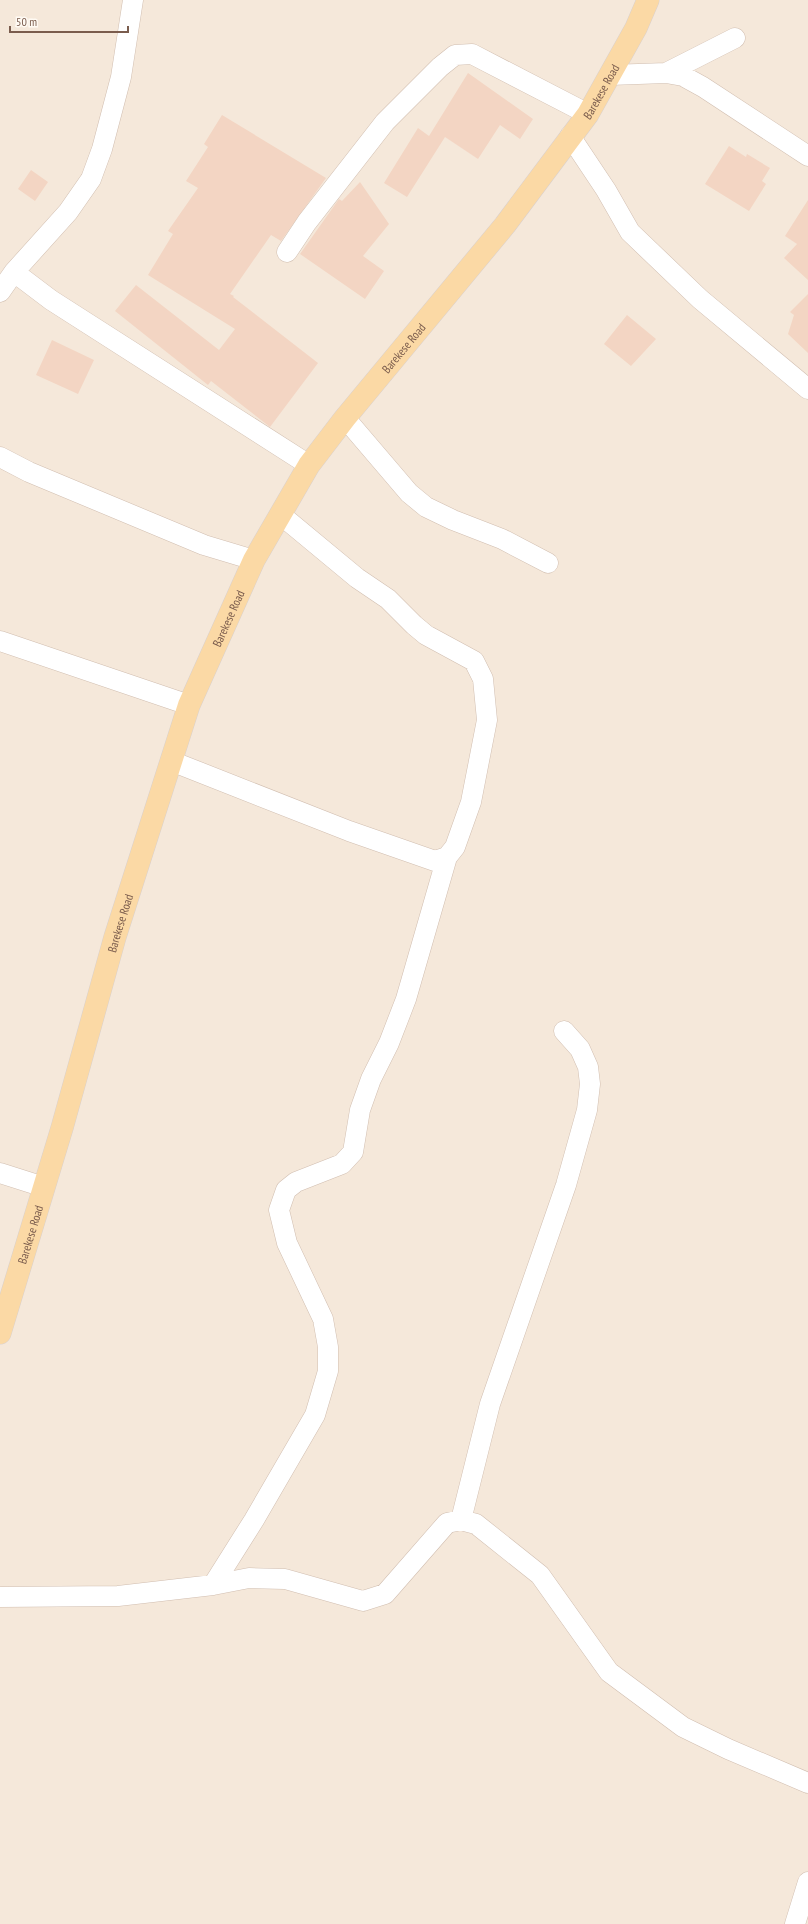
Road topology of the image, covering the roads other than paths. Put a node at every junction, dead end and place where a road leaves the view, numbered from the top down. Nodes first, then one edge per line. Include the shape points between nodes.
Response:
1 (133, 0) edge
2 (648, 0) edge
3 (735, 38) dead end
4 (666, 73) junction
5 (610, 75) junction
6 (588, 114) junction
7 (570, 136) junction
8 (808, 156) edge
9 (287, 252) dead end
10 (14, 272) junction
11 (0, 292) edge
12 (808, 389) edge
13 (345, 418) junction
14 (0, 457) edge
15 (309, 465) junction
16 (281, 516) junction
17 (254, 560) junction
18 (548, 563) dead end
19 (0, 641) edge
20 (189, 705) junction
21 (171, 761) junction
22 (447, 857) junction
23 (564, 1031) dead end
24 (0, 1173) edge
25 (44, 1187) junction
26 (0, 1333) edge
27 (461, 1520) junction
28 (213, 1585) junction
29 (0, 1597) edge
30 (808, 1783) edge
31 (808, 1882) edge
32 (795, 1924) edge

1 - 10 street via 121,77 102,149 91,179 68,212
2 - 5 main road, Barekese Road
3 - 4 street
4 - 5 street
4 - 8 street via 683,76 703,86
5 - 6 main road, Barekese Road
6 - 7 main road, Barekese Road
6 - 9 street via 472,54 455,55 385,122 307,222
7 - 12 street via 630,232 700,300
7 - 13 main road, Barekese Road via 505,225
10 - 11 street
10 - 15 street via 51,300
13 - 15 main road, Barekese Road
13 - 18 street via 409,493 426,507 502,539
14 - 17 street via 29,472 204,545
15 - 16 main road, Barekese Road
16 - 17 main road, Barekese Road
16 - 22 street via 388,599 426,635 474,661 483,679 487,720 471,802 455,847
17 - 20 main road, Barekese Road
19 - 20 street
20 - 21 main road, Barekese Road
21 - 22 street via 349,831 435,861
21 - 25 main road, Barekese Road via 115,937
22 - 28 street via 406,999 360,1110 353,1152 342,1164 296,1182 286,1190 279,1210 287,1243 323,1319 328,1347 328,1371 315,1415
23 - 27 street via 580,1049 588,1067 590,1084 587,1110 566,1185 490,1404
24 - 25 street
25 - 26 main road, Barekese Road
27 - 28 street via 447,1523 385,1594 363,1601 285,1579 249,1578
27 - 30 street via 476,1524 540,1575 609,1672 683,1727
28 - 29 street via 118,1596
31 - 32 street

